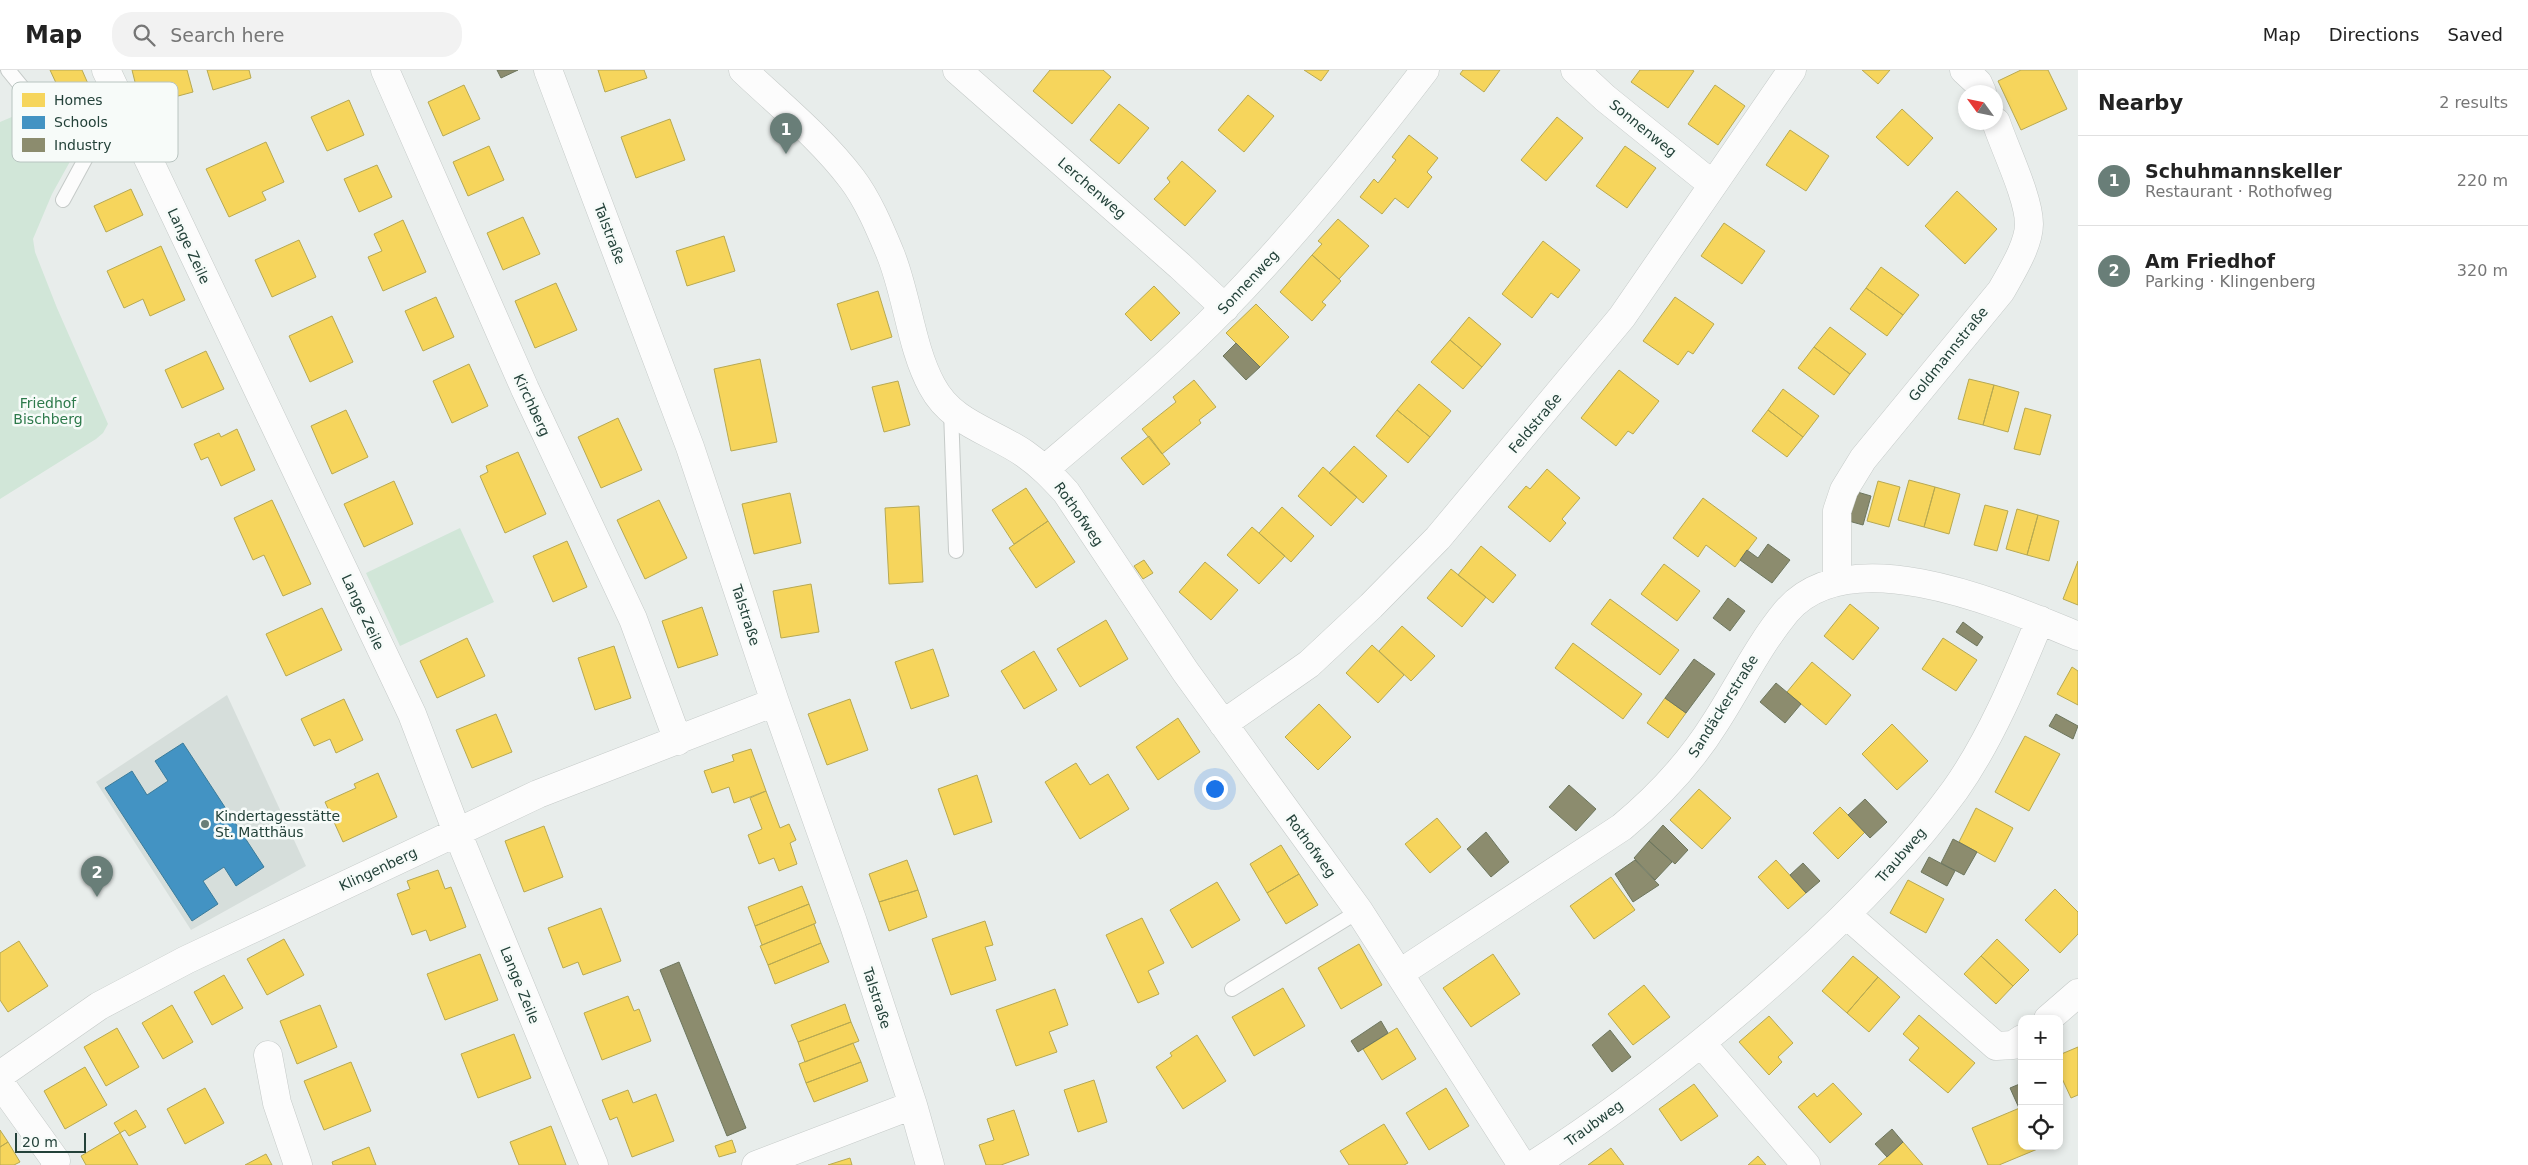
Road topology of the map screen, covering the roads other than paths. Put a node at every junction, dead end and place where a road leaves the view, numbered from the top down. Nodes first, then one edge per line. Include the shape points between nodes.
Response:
1 (8, 70) edge
2 (106, 70) edge
3 (385, 70) edge
4 (548, 70) edge
5 (742, 70) edge
6 (957, 70) edge
7 (1425, 70) edge
8 (1575, 70) edge
9 (1792, 70) edge
10 (1964, 70) edge
11 (0, 74) edge
12 (18, 82) edge
13 (112, 82) edge
14 (1978, 85) edge
15 (1999, 130) edge
16 (84, 162) edge
17 (150, 162) edge
18 (1713, 185) junction
19 (63, 200) dead end
20 (1225, 308) junction
21 (950, 411) junction
22 (1045, 469) junction
23 (956, 551) dead end
24 (1837, 580) junction
25 (2040, 620) junction
26 (2078, 636) edge
27 (775, 702) junction
28 (1223, 724) junction
29 (678, 741) junction
30 (457, 832) junction
31 (1359, 911) junction
32 (1847, 915) junction
33 (1400, 973) junction
34 (1232, 989) dead end
35 (2078, 993) edge
36 (2053, 1015) edge
37 (2018, 1042) edge
38 (1702, 1044) junction
39 (268, 1055) dead end
40 (0, 1075) edge
41 (0, 1083) edge
42 (914, 1105) junction
43 (1518, 1163) edge
44 (55, 1165) edge
45 (298, 1165) edge
46 (594, 1165) edge
47 (756, 1165) edge
48 (930, 1165) edge
49 (1806, 1165) edge

1 - 11 lane
1 - 12 lane
2 - 13 street, Lange Zeile
3 - 29 street, Kirchberg via 524,390 633,619
4 - 27 street, Talstraße via 690,447
5 - 21 street, Rothofweg via 828,150 853,180 890,254 932,386
6 - 20 street, Lerchenweg
7 - 20 street, Sonnenweg via 1298,228
8 - 18 street, Sonnenweg
9 - 18 street, Feldstraße
10 - 14 street
15 - 24 street, Goldmannstraße via 2027,207 2029,225 2018,261 2001,290 1863,459 1844,490 1838,511
16 - 19 lane
17 - 30 street, Lange Zeile via 412,714
18 - 28 street, Feldstraße via 1622,317 1438,538 1309,664
20 - 22 street, Sonnenweg
21 - 22 street, Rothofweg via 1023,452
21 - 23 lane
22 - 28 street, Rothofweg via 1066,492
24 - 25 street, Sandäckerstraße via 1931,583
24 - 33 street, Sandäckerstraße via 1813,591 1788,610 1760,648 1698,747 1649,805 1622,828
25 - 26 street, Sandäckerstraße
25 - 32 street, Traubweg via 1987,736 1955,789 1912,844
27 - 29 street, Klingenberg
27 - 42 street, Talstraße
28 - 31 street, Rothofweg
29 - 30 street, Klingenberg via 538,794
30 - 40 street, Klingenberg via 126,990 53,1036
30 - 46 street, Lange Zeile
31 - 33 street, Rothofweg
31 - 34 lane
32 - 37 street via 1996,1046
32 - 38 street, Traubweg
33 - 43 street, Rothofweg
35 - 36 street
38 - 43 street, Traubweg
38 - 49 street
39 - 45 street via 277,1103
41 - 44 street via 56,1161
42 - 47 street
42 - 48 street, Talstraße

